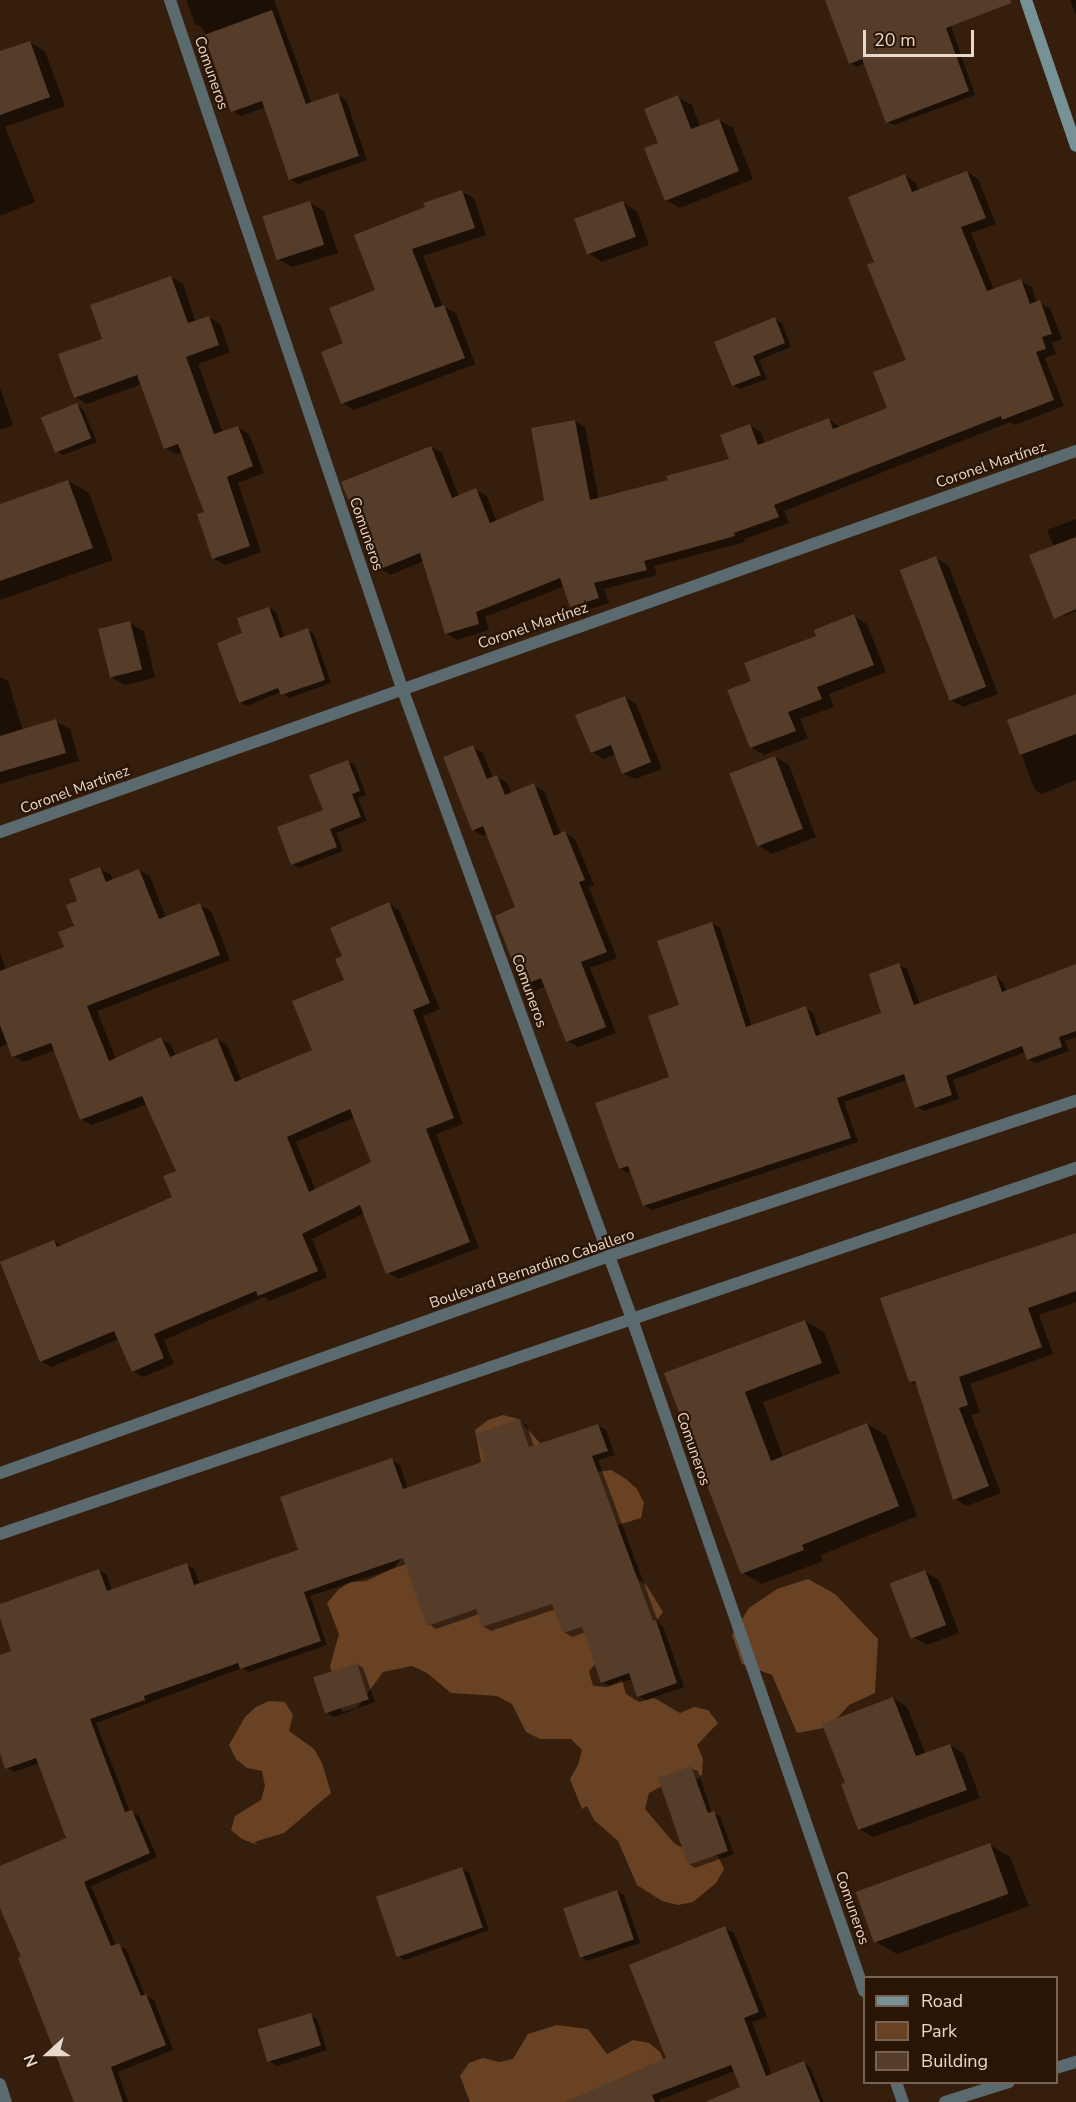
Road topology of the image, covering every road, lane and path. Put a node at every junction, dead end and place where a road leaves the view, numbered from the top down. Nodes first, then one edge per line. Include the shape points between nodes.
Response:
1 (170, 0) edge
2 (1026, 0) edge
3 (1076, 146) edge
4 (1076, 451) edge
5 (402, 688) junction
6 (0, 832) edge
7 (1076, 1101) edge
8 (1076, 1168) edge
9 (609, 1256) junction
10 (632, 1319) junction
11 (0, 1473) edge
12 (0, 1534) edge
13 (863, 1988) edge
14 (1076, 2062) edge
15 (1058, 2067) edge
16 (0, 2084) edge
17 (897, 2084) edge
18 (1003, 2084) edge
19 (6, 2102) edge
20 (903, 2102) edge
21 (945, 2102) edge

1 - 5 street, Comuneros
2 - 3 street
4 - 5 street, Coronel Martínez
5 - 6 street, Coronel Martínez
5 - 9 street, Comuneros
7 - 9 street, Boulevard Bernardino Caballero
8 - 10 street
9 - 10 street, Comuneros
9 - 11 street, Boulevard Bernardino Caballero
10 - 12 street
10 - 13 street, Comuneros
14 - 15 street
16 - 19 street
17 - 20 street
18 - 21 street

